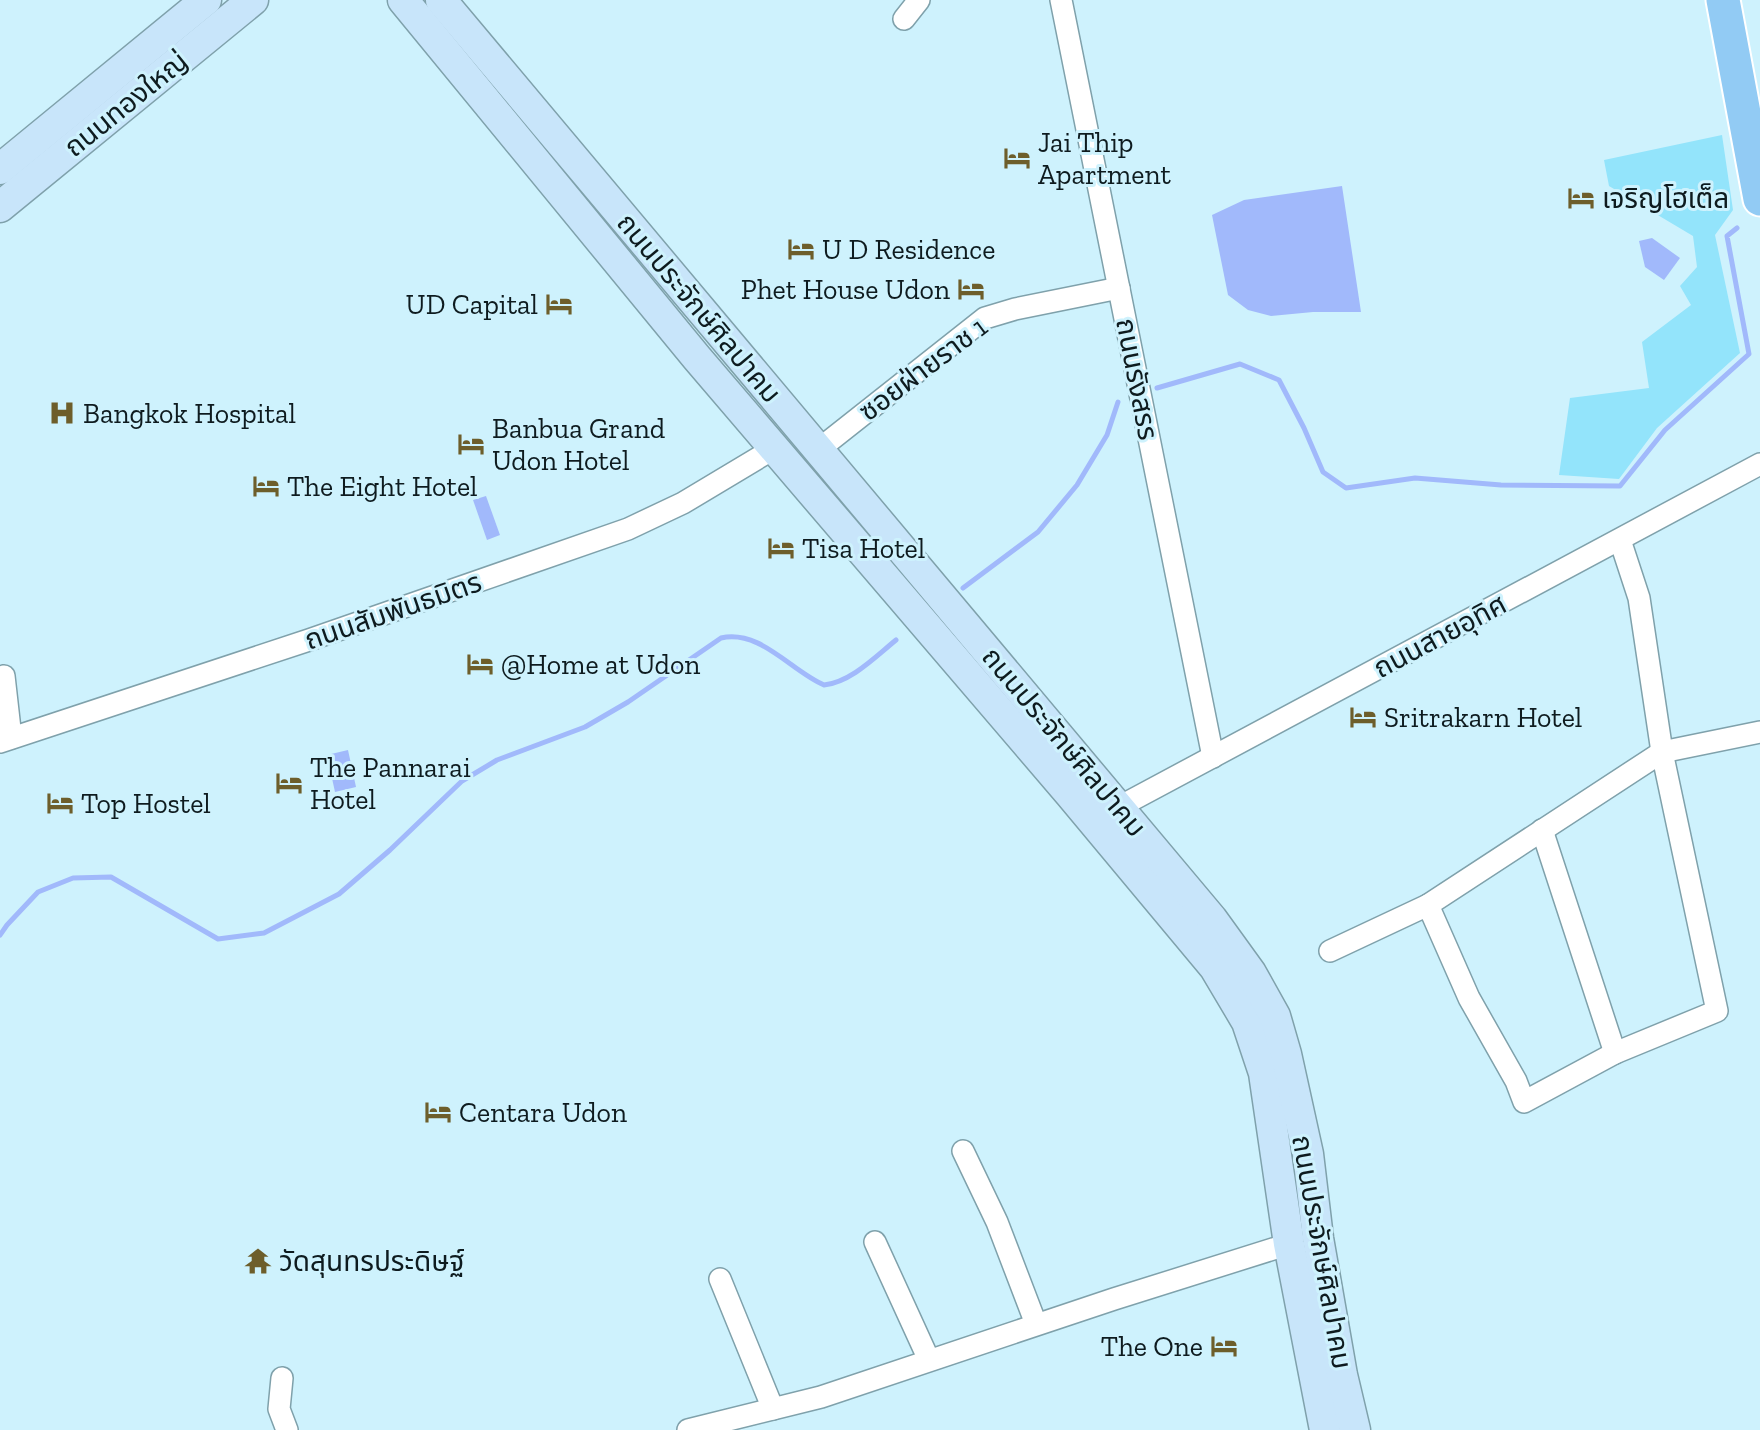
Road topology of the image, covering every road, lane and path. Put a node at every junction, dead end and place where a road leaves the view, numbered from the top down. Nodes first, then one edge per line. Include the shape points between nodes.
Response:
1 (206, 0) edge
2 (253, 0) edge
3 (404, 0) edge
4 (440, 0) edge
5 (919, 0) edge
6 (1062, 0) edge
7 (1723, 0) edge
8 (904, 19) dead end
9 (569, 154) junction
10 (0, 169) edge
11 (543, 173) junction
12 (606, 198) junction
13 (1760, 200) edge
14 (0, 207) edge
15 (580, 217) junction
16 (1119, 288) junction
17 (799, 427) junction
18 (773, 449) junction
19 (818, 450) junction
20 (1760, 464) edge
21 (1620, 540) junction
22 (971, 632) junction
23 (946, 651) junction
24 (4, 676) dead end
25 (1760, 732) edge
26 (5, 740) edge
27 (1662, 752) junction
28 (1213, 757) junction
29 (1106, 814) junction
30 (1542, 830) junction
31 (1428, 905) junction
32 (1330, 951) dead end
33 (1615, 1053) junction
34 (963, 1151) dead end
35 (1318, 1238) junction
36 (875, 1242) dead end
37 (1289, 1244) junction
38 (720, 1279) dead end
39 (1036, 1324) junction
40 (929, 1360) junction
41 (282, 1378) dead end
42 (773, 1409) junction
43 (286, 1430) edge
44 (688, 1430) edge
45 (1325, 1430) edge
46 (1355, 1430) edge

1 - 10 street, ถนนทองใหญ่
2 - 14 street, ถนนทองใหญ่
3 - 11 street, ถนนประจักษ์ศิลปาคม
4 - 9 street, ถนนประจักษ์ศิลปาคม
5 - 8 street
6 - 16 street, ถนนรังสรร
7 - 13 main road
9 - 11 street
9 - 12 street, ถนนประจักษ์ศิลปาคม
11 - 15 street, ถนนประจักษ์ศิลปาคม
12 - 15 street
12 - 17 street, ถนนประจักษ์ศิลปาคม
15 - 18 street, ถนนประจักษ์ศิลปาคม
16 - 19 street, ซอยฝ่ายราช 1 via 985,318
16 - 28 street, ถนนรังสรร
17 - 18 street
17 - 19 street, ถนนประจักษ์ศิลปาคม
18 - 23 street, ถนนประจักษ์ศิลปาคม
18 - 26 street, ถนนสัมพันธมิตร via 683,503 628,529
19 - 22 street, ถนนประจักษ์ศิลปาคม
20 - 21 street, ถนนสายอุทิศ
21 - 27 street via 1639,598
21 - 28 street, ถนนสายอุทิศ
22 - 23 street
22 - 29 street, ถนนประจักษ์ศิลปาคม
23 - 29 street, ถนนประจักษ์ศิลปาคม
24 - 26 street
25 - 27 street
27 - 30 street
27 - 33 street via 1717,1011
28 - 29 street, ถนนสายอุทิศ
29 - 35 street, ถนนประจักษ์ศิลปาคม via 1212,919 1275,1016 1308,1154
29 - 37 street, ถนนประจักษ์ศิลปาคม via 1215,968 1247,1022 1264,1073
30 - 31 street
30 - 33 street
31 - 32 street
31 - 33 street via 1469,998 1524,1102
34 - 39 street via 997,1222
35 - 37 street
35 - 46 street, ถนนประจักษ์ศิลปาคม
36 - 40 street
37 - 39 street
37 - 45 street, ถนนประจักษ์ศิลปาคม
38 - 42 street
39 - 40 street
40 - 42 street
41 - 43 street via 279,1409
42 - 44 street

